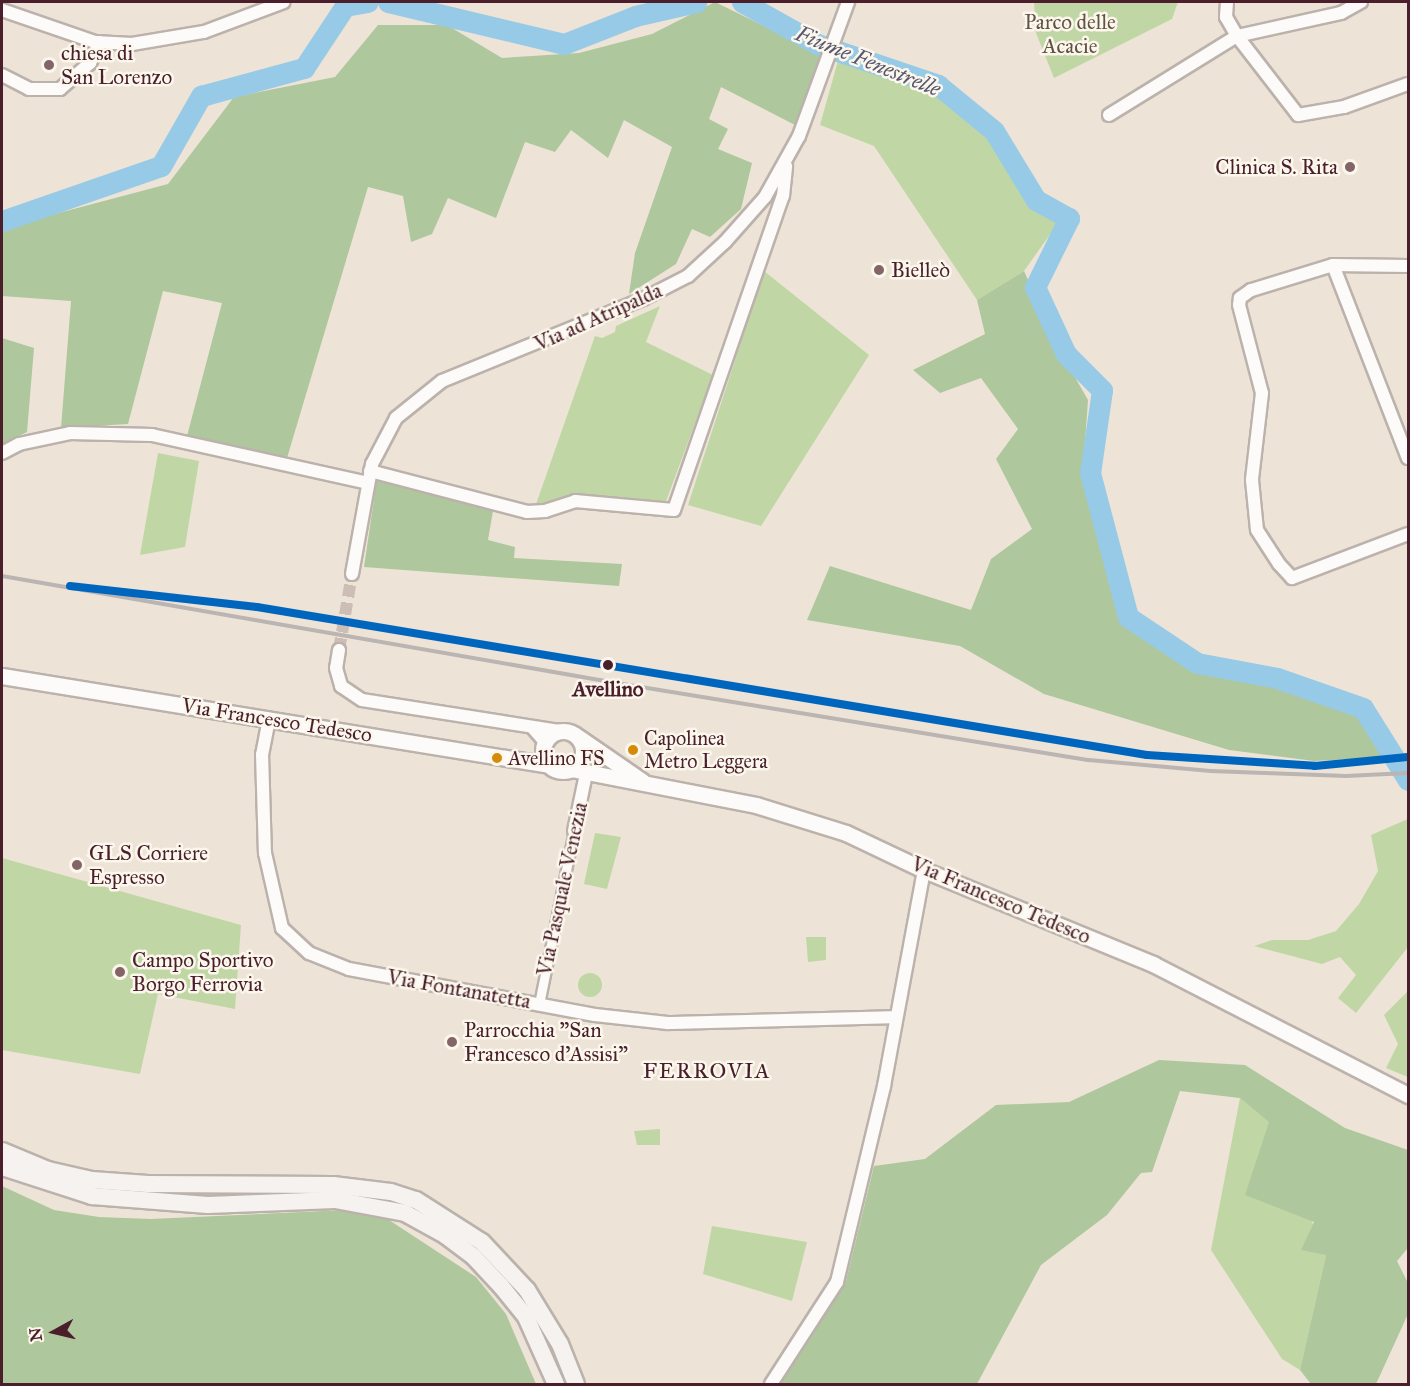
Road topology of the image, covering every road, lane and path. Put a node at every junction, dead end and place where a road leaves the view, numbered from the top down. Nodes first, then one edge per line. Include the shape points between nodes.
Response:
1 (284, 2) edge
2 (1227, 2) edge
3 (1360, 2) edge
4 (844, 4) edge
5 (2, 10) edge
6 (1237, 36) junction
7 (100, 42) junction
8 (2, 75) edge
9 (1408, 84) edge
10 (1108, 115) dead end
11 (786, 159) junction
12 (1333, 265) junction
13 (1408, 266) edge
14 (2, 453) edge
15 (1408, 459) edge
16 (370, 471) junction
17 (368, 483) junction
18 (1408, 534) edge
19 (352, 574) tunnel mouth
20 (339, 650) tunnel mouth
21 (3, 676) edge
22 (269, 719) junction
23 (528, 725) junction
24 (568, 733) junction
25 (546, 753) junction
26 (579, 772) junction
27 (647, 784) junction
28 (574, 831) joint
29 (924, 870) junction
30 (539, 1004) junction
31 (894, 1017) junction
32 (1408, 1095) edge
33 (2, 1151) edge
34 (2, 1167) edge
35 (555, 1384) edge
36 (576, 1384) edge
37 (771, 1384) edge

1 - 7 street via 168,40
2 - 6 street via 1226,17
3 - 6 street via 1341,13
4 - 11 street, Via ad Atripalda via 826,68
5 - 7 street
6 - 9 street via 1298,115 1344,107
6 - 10 street
7 - 8 street via 90,63 60,89 29,88
11 - 16 street, Via ad Atripalda via 765,197 688,276 633,303 442,381 396,418
11 - 16 street via 783,196 674,510 575,501 545,512 527,512
12 - 13 street
12 - 15 street
12 - 18 street via 1251,290 1240,298 1245,335 1262,393 1252,480 1257,530 1292,578
14 - 17 street via 19,444 70,433 152,435
16 - 17 street, Via ad Atripalda
17 - 19 street, Via ad Atripalda
20 - 23 street via 336,668 341,686 362,700
21 - 22 street, Via Francesco Tedesco
22 - 25 street, Via Francesco Tedesco via 522,760
22 - 30 street, Via Fontanatetta via 262,754 265,853 282,928 309,953 349,969
23 - 24 street
23 - 25 street via 540,732
24 - 25 street
24 - 26 street via 583,753
24 - 27 street
25 - 26 street, Via Francesco Tedesco via 560,771
26 - 27 street, Via Francesco Tedesco
26 - 28 street, Via Pasquale Venezia
27 - 29 street, Via Francesco Tedesco via 767,808 846,833
28 - 30 street, Via Pasquale Venezia
29 - 31 street
29 - 32 street, Via Francesco Tedesco via 1153,964
30 - 31 street, Via Fontanatetta via 669,1023
31 - 37 street via 885,1086 837,1282
33 - 36 main road via 48,1170 92,1180 333,1185 391,1192 416,1200 483,1242 527,1290 560,1344
34 - 35 main road via 92,1196 208,1205 335,1200 405,1213 473,1256 501,1286 526,1317

